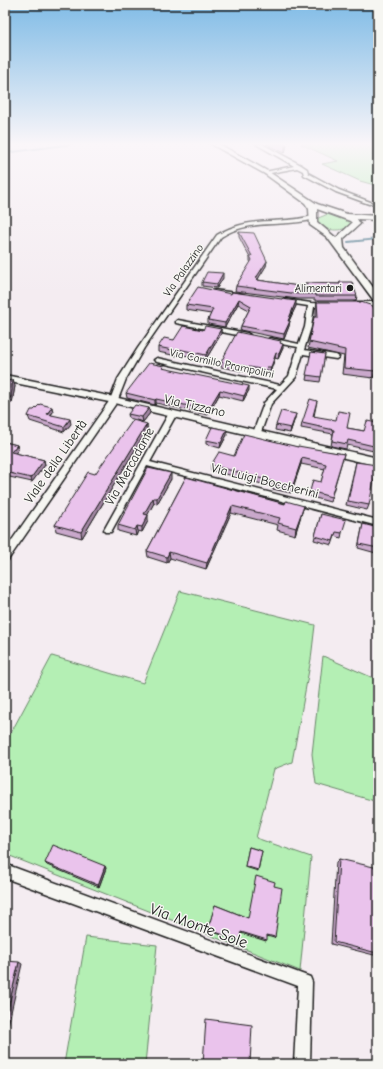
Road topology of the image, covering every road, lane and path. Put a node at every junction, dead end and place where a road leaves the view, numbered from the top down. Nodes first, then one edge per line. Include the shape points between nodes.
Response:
1 (296, 194) edge
2 (341, 194) edge
3 (308, 202) junction
4 (371, 202) dead end
5 (338, 213) junction
6 (349, 216) junction
7 (313, 218) junction
8 (378, 219) edge
9 (287, 223) junction
10 (353, 227) junction
11 (320, 228) junction
12 (341, 247) junction
13 (206, 290) edge
14 (251, 297) edge
15 (274, 300) edge
16 (378, 300) edge
17 (348, 304) edge
18 (378, 304) edge
19 (311, 305) junction
20 (334, 305) edge
21 (178, 322) dead end
22 (255, 337) edge
23 (263, 338) edge
24 (301, 348) junction
25 (336, 357) dead end
26 (157, 360) dead end
27 (5, 378) edge
28 (282, 388) junction
29 (114, 400) junction
30 (172, 415) junction
31 (257, 433) junction
32 (378, 462) edge
33 (145, 463) junction
34 (378, 523) edge
35 (108, 530) dead end
36 (5, 557) edge
37 (5, 872) edge
38 (302, 1064) edge

1 - 3 main road
2 - 4 street
3 - 5 main road via 320,209
3 - 7 main road via 313,209
5 - 6 main road
5 - 7 main road via 325,213
6 - 8 main road
6 - 10 main road via 353,219
7 - 9 street, Via Palazzino via 298,223
7 - 11 main road via 313,223
8 - 10 main road
9 - 11 street
9 - 29 street, Via Palazzino via 246,223 219,236 141,348 122,378
10 - 11 main road via 339,231
10 - 12 main road via 340,239
11 - 12 main road
12 - 16 main road
13 - 14 street
15 - 19 street
17 - 18 street
19 - 20 street
19 - 24 street via 308,327
21 - 22 street
23 - 24 street
24 - 25 street
24 - 28 street via 292,377
26 - 28 street, Via Camillo Prampolini
27 - 29 main road, Via Tizzano
28 - 31 street via 268,403
29 - 30 main road, Via Tizzano
29 - 36 street, Viale della Libertà
30 - 31 main road, Via Tizzano
30 - 33 street, Via Mercadante
31 - 32 main road, Via Tizzano
33 - 34 street, Via Luigi Boccherini
33 - 35 street, Via Mercadante
37 - 38 street, Via Monte Sole via 305,982

